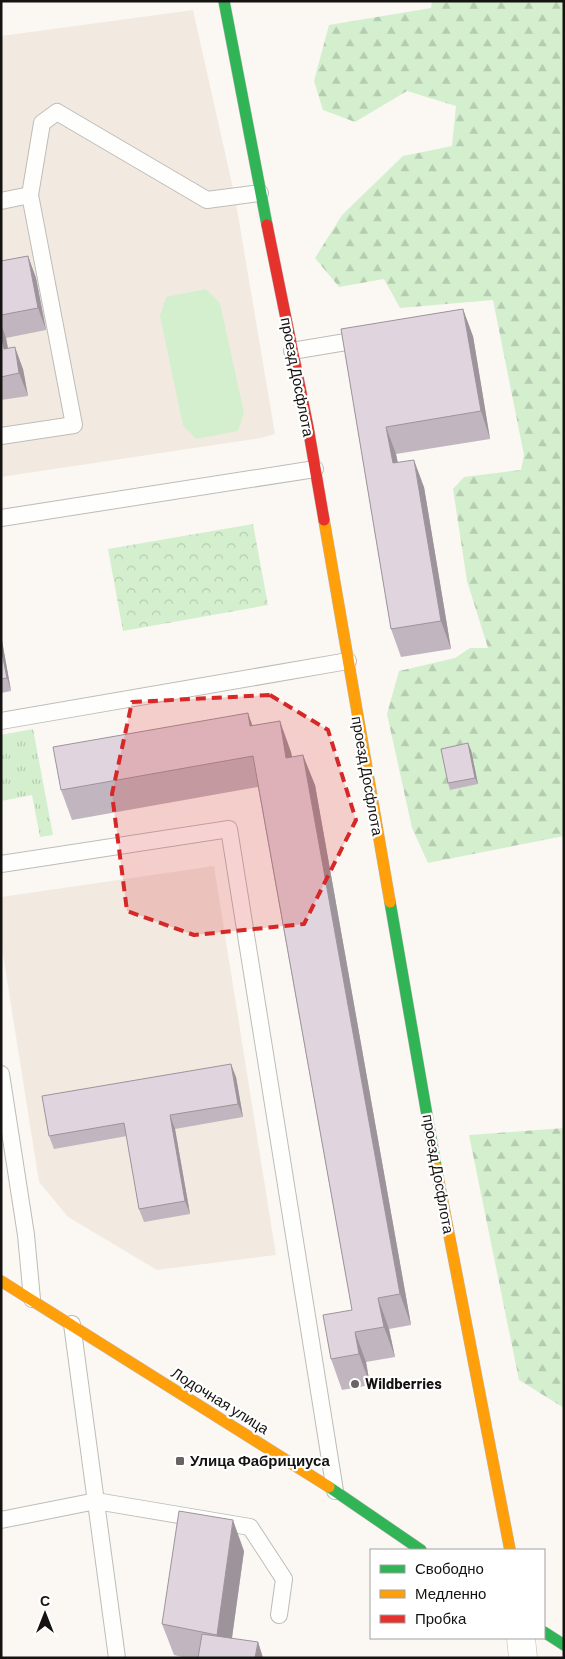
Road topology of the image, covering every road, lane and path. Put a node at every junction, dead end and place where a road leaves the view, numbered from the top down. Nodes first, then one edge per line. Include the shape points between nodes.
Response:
1 (224, 1) edge
2 (260, 193) junction
3 (30, 196) junction
4 (1, 201) edge
5 (378, 340) edge
6 (292, 351) junction
7 (1, 436) edge
8 (315, 469) junction
9 (1, 518) edge
10 (348, 661) junction
11 (1, 721) edge
12 (1, 864) edge
13 (1, 1074) edge
14 (1, 1281) edge
15 (32, 1299) junction
16 (72, 1324) junction
17 (335, 1492) junction
18 (96, 1501) junction
19 (1, 1520) edge
20 (420, 1549) edge
21 (510, 1549) edge
22 (279, 1615) dead end
23 (545, 1633) edge
24 (521, 1639) edge
25 (564, 1645) edge
26 (117, 1658) edge
27 (523, 1658) edge

1 - 2 street, проезд Досфлота
2 - 3 lane via 207,200 57,112 42,123
2 - 6 street, проезд Досфлота
3 - 4 lane
3 - 7 lane via 74,425
5 - 6 lane via 372,338
6 - 8 street, проезд Досфлота
8 - 9 lane
8 - 10 street, проезд Досфлота
10 - 11 lane
10 - 21 street, проезд Досфлота via 444,1215
12 - 17 lane via 229,829
13 - 15 lane via 26,1235
14 - 15 street, Лодочная улица
15 - 16 street, Лодочная улица
16 - 17 street, Лодочная улица
16 - 18 lane
17 - 20 street, Лодочная улица
18 - 19 lane
18 - 22 lane via 250,1527 284,1578
18 - 26 lane
23 - 25 street
24 - 27 street

